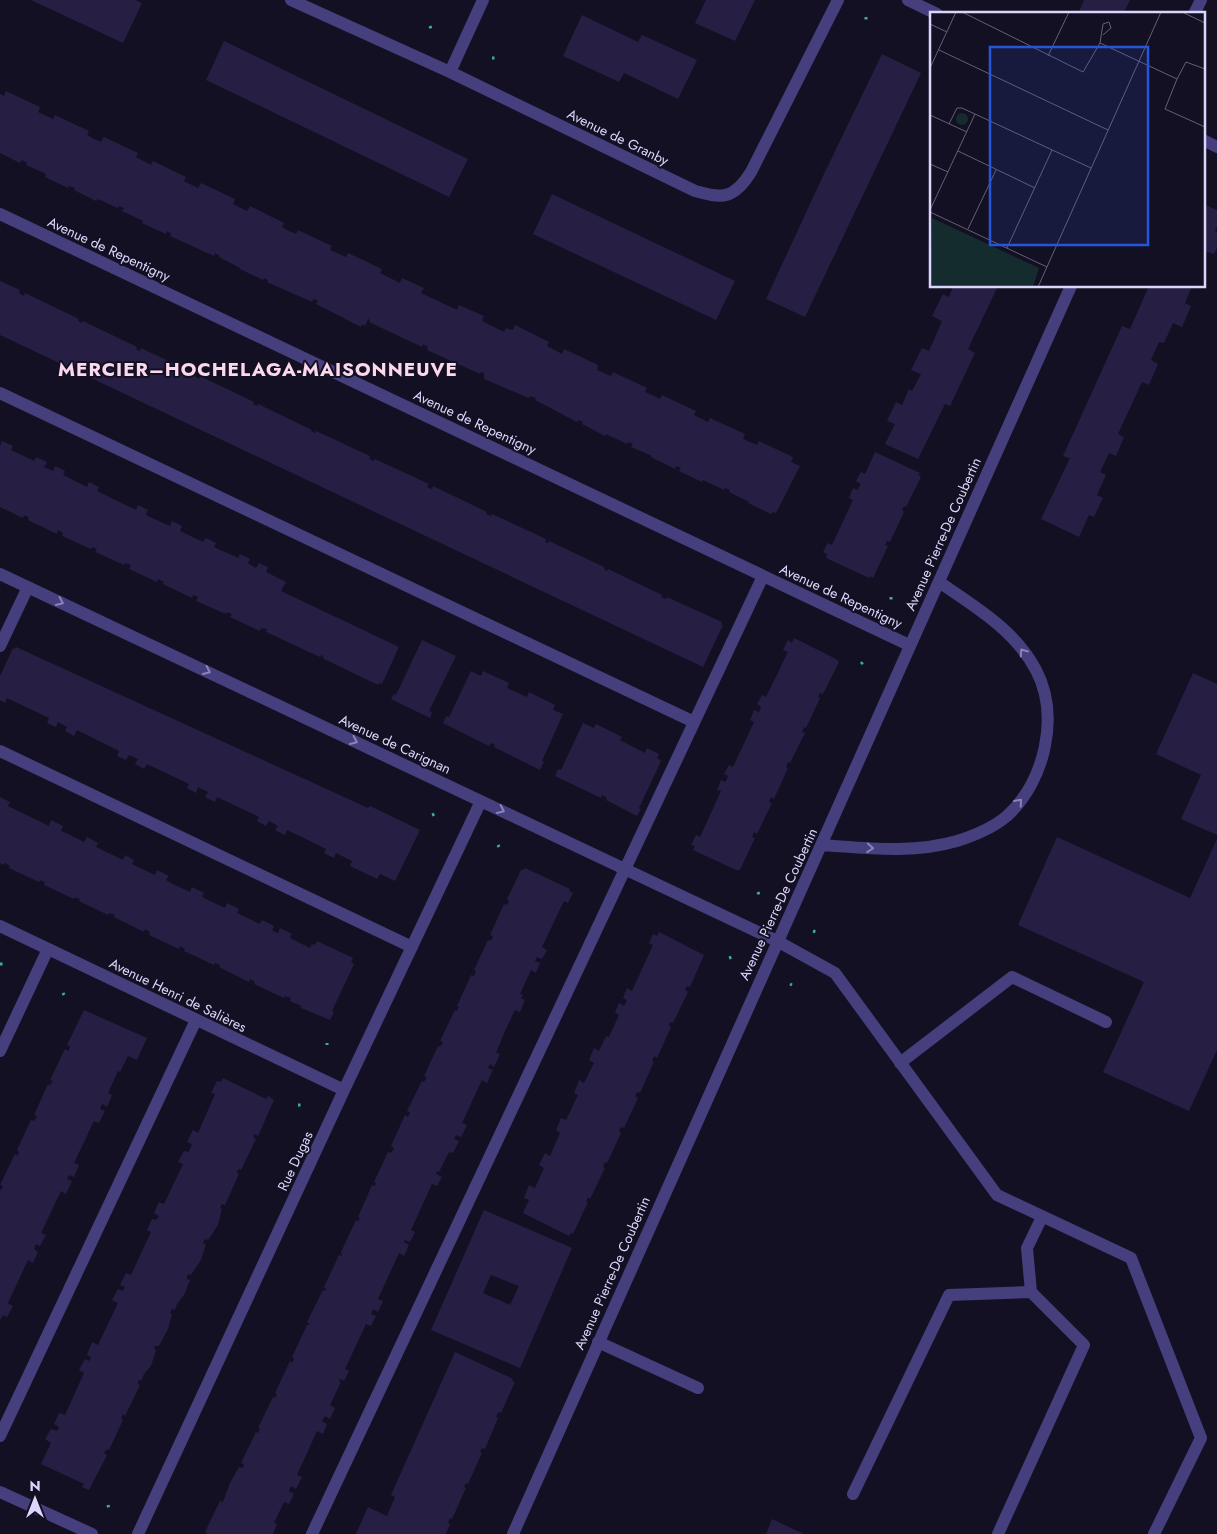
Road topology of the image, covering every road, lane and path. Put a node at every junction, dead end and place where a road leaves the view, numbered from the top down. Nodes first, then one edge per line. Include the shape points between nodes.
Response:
1 (291, 0) edge
2 (483, 0) edge
3 (838, 0) edge
4 (908, 0) edge
5 (1201, 0) edge
6 (933, 12) edge
7 (1195, 12) edge
8 (450, 72) junction
9 (1204, 140) edge
10 (1217, 147) edge
11 (0, 214) edge
12 (1070, 288) edge
13 (0, 393) edge
14 (0, 574) edge
15 (763, 576) junction
16 (939, 582) junction
17 (28, 587) junction
18 (910, 645) junction
19 (0, 646) edge
20 (694, 722) junction
21 (0, 751) edge
22 (481, 801) junction
23 (821, 844) junction
24 (625, 869) junction
25 (0, 926) edge
26 (777, 941) junction
27 (412, 947) junction
28 (48, 949) junction
29 (196, 1020) junction
30 (1106, 1022) dead end
31 (0, 1051) edge
32 (900, 1063) junction
33 (344, 1090) junction
34 (1042, 1217) junction
35 (1031, 1292) junction
36 (598, 1342) junction
37 (698, 1388) dead end
38 (0, 1436) edge
39 (0, 1492) edge
40 (852, 1494) dead end
41 (92, 1534) edge
42 (138, 1534) edge
43 (312, 1534) edge
44 (512, 1534) edge
45 (998, 1534) edge
46 (1154, 1534) edge

1 - 8 street, Avenue de Granby
2 - 8 street
3 - 8 street, Avenue de Granby via 751,172 732,194 714,196 694,191
4 - 6 street
5 - 7 street
9 - 10 street
11 - 15 street, Avenue de Repentigny
12 - 16 street, Avenue Pierre-De Coubertin
13 - 20 street
14 - 17 street, Avenue de Carignan
15 - 18 street, Avenue de Repentigny
15 - 20 street
16 - 18 street, Avenue Pierre-De Coubertin
23 -> 16 street via 891,849 931,847 958,840 1006,816 1024,796 1037,773 1045,746 1048,717 1036,670 1010,635
17 - 19 street
17 -> 22 street, Avenue de Carignan
18 - 23 street, Avenue Pierre-De Coubertin
20 - 24 street
21 - 27 street
22 -> 24 street, Avenue de Carignan
22 - 27 street, Rue Dugas
23 - 26 street, Avenue Pierre-De Coubertin
24 - 26 street, Avenue de Carignan
24 - 43 street
25 - 28 street, Avenue Henri de Salières
26 - 32 street, Avenue de Carignan via 835,973
26 - 36 street, Avenue Pierre-De Coubertin
27 - 33 street, Rue Dugas
28 - 29 street, Avenue Henri de Salières
28 - 31 street
29 - 33 street, Avenue Henri de Salières
29 - 38 street
30 - 32 street via 1012,977
32 - 34 street, Avenue de Carignan via 997,1195
33 - 42 street, Rue Dugas
34 - 35 street via 1027,1248
34 - 46 street, Avenue de Carignan via 1131,1258 1201,1438
35 - 40 street via 949,1295
35 - 45 street via 1084,1345
36 - 37 street
36 - 44 street, Avenue Pierre-De Coubertin
39 - 41 street

